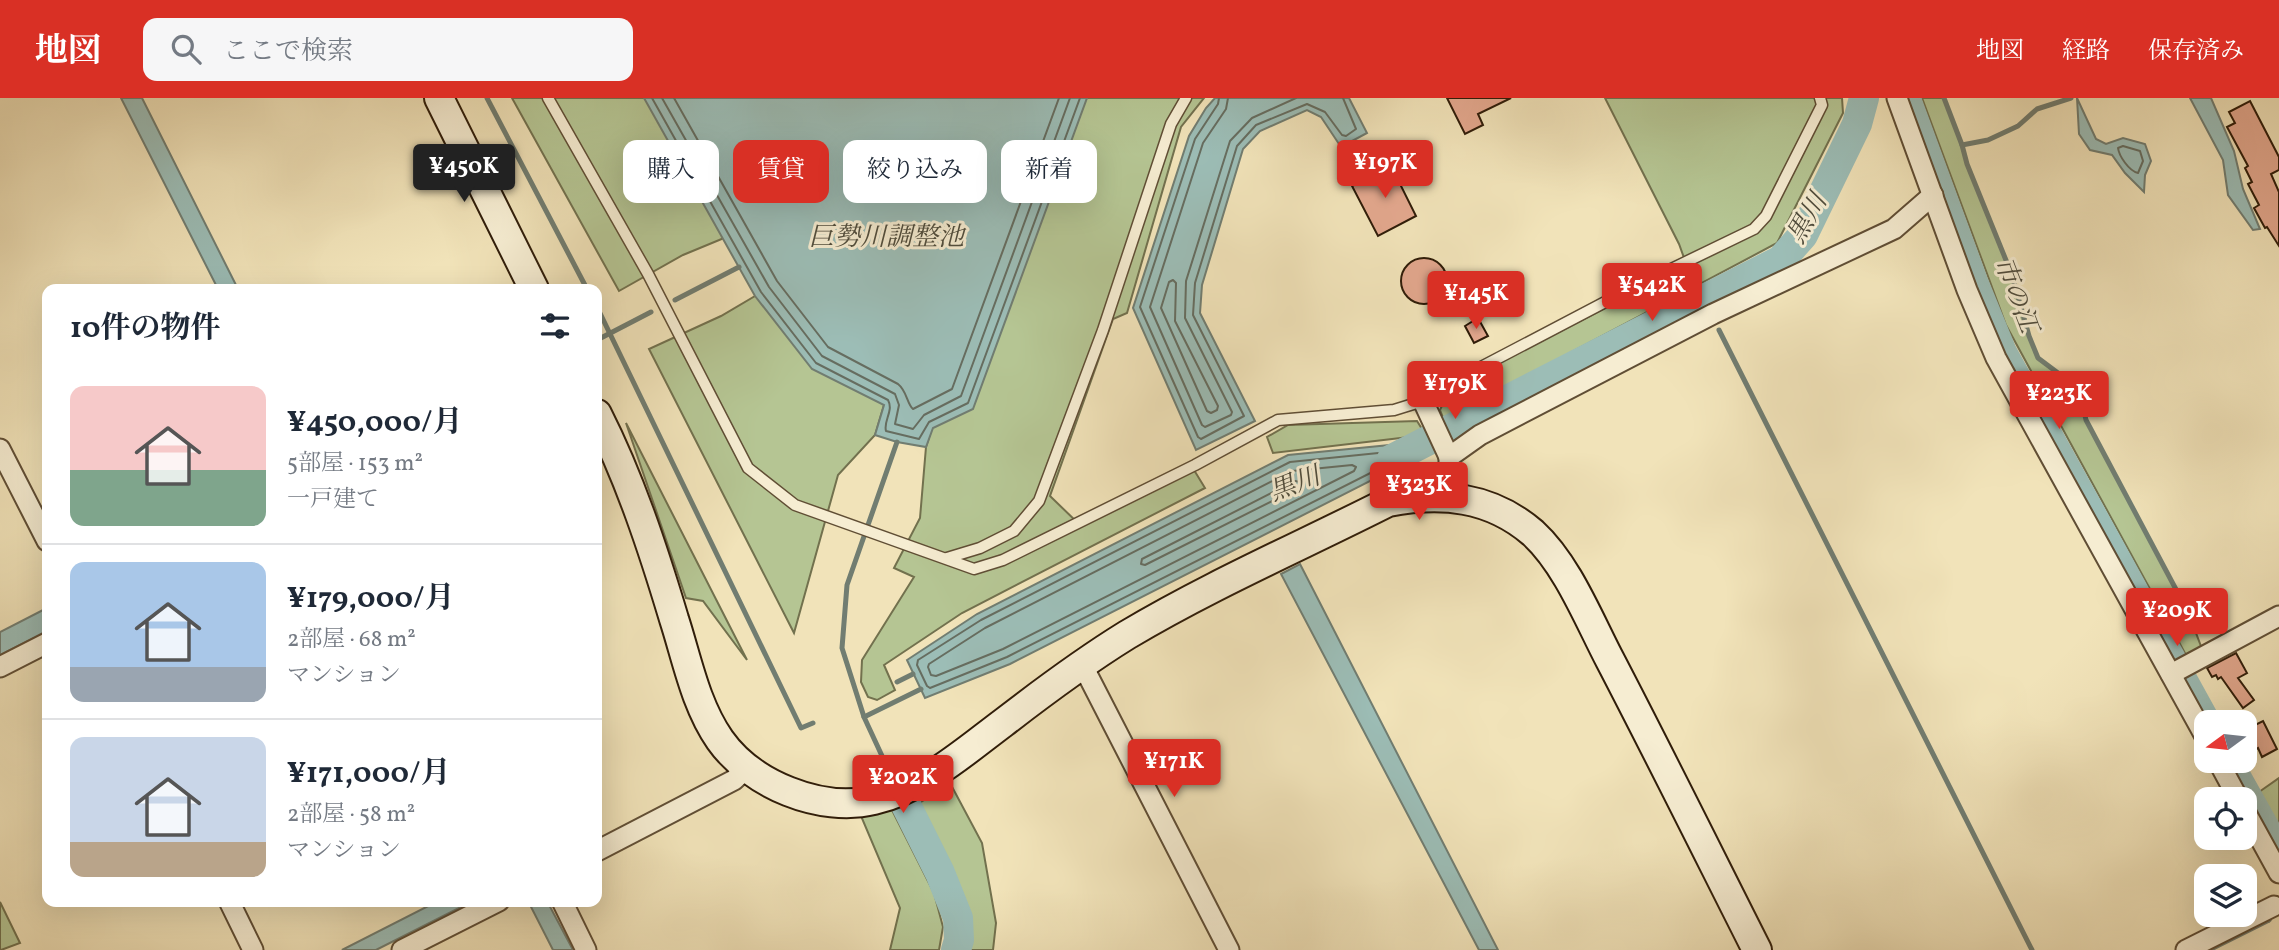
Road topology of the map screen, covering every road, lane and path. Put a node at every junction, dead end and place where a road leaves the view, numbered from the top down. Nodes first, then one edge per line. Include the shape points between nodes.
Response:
1 (439, 98) edge
2 (548, 98) edge
3 (1186, 98) edge
4 (1820, 98) edge
5 (1897, 98) edge
6 (1933, 195) junction
7 (532, 284) edge
8 (1423, 401) junction
9 (602, 426) edge
10 (0, 449) edge
11 (1449, 457) junction
12 (1449, 496) junction
13 (42, 531) edge
14 (946, 558) junction
15 (2279, 616) edge
16 (42, 646) edge
17 (1083, 666) junction
18 (0, 667) edge
19 (2171, 674) junction
20 (2194, 716) edge
21 (747, 768) junction
22 (2257, 833) edge
23 (602, 848) edge
24 (2279, 873) edge
25 (2274, 906) dead end
26 (232, 907) edge
27 (487, 907) edge
28 (565, 907) edge
29 (253, 950) edge
30 (402, 950) edge
31 (586, 950) edge
32 (1229, 950) edge
33 (1757, 950) edge
34 (2186, 950) edge

1 - 7 street
2 - 14 lane via 648,274 748,468 795,505
3 - 14 lane via 1171,124 1040,501 1014,531
4 - 8 lane via 1822,105 1766,216 1754,229 1627,285
5 - 6 street
6 - 11 street via 1894,229 1713,314 1480,435
6 - 19 street via 1996,358
8 - 11 street
8 - 14 lane via 1394,410 1278,420 1003,560 974,569
9 - 21 street via 638,509 699,700 720,740
10 - 13 street
11 - 12 street
12 - 17 street via 1388,502 1210,590 1126,636
12 - 33 street via 1506,516 1532,533 1553,555
15 - 19 street
16 - 18 street
17 - 21 street via 942,769 873,800 799,797
17 - 32 street
19 - 20 street
21 - 23 street via 734,780
22 - 24 street
25 - 34 street
26 - 29 street
27 - 30 street
28 - 31 street

